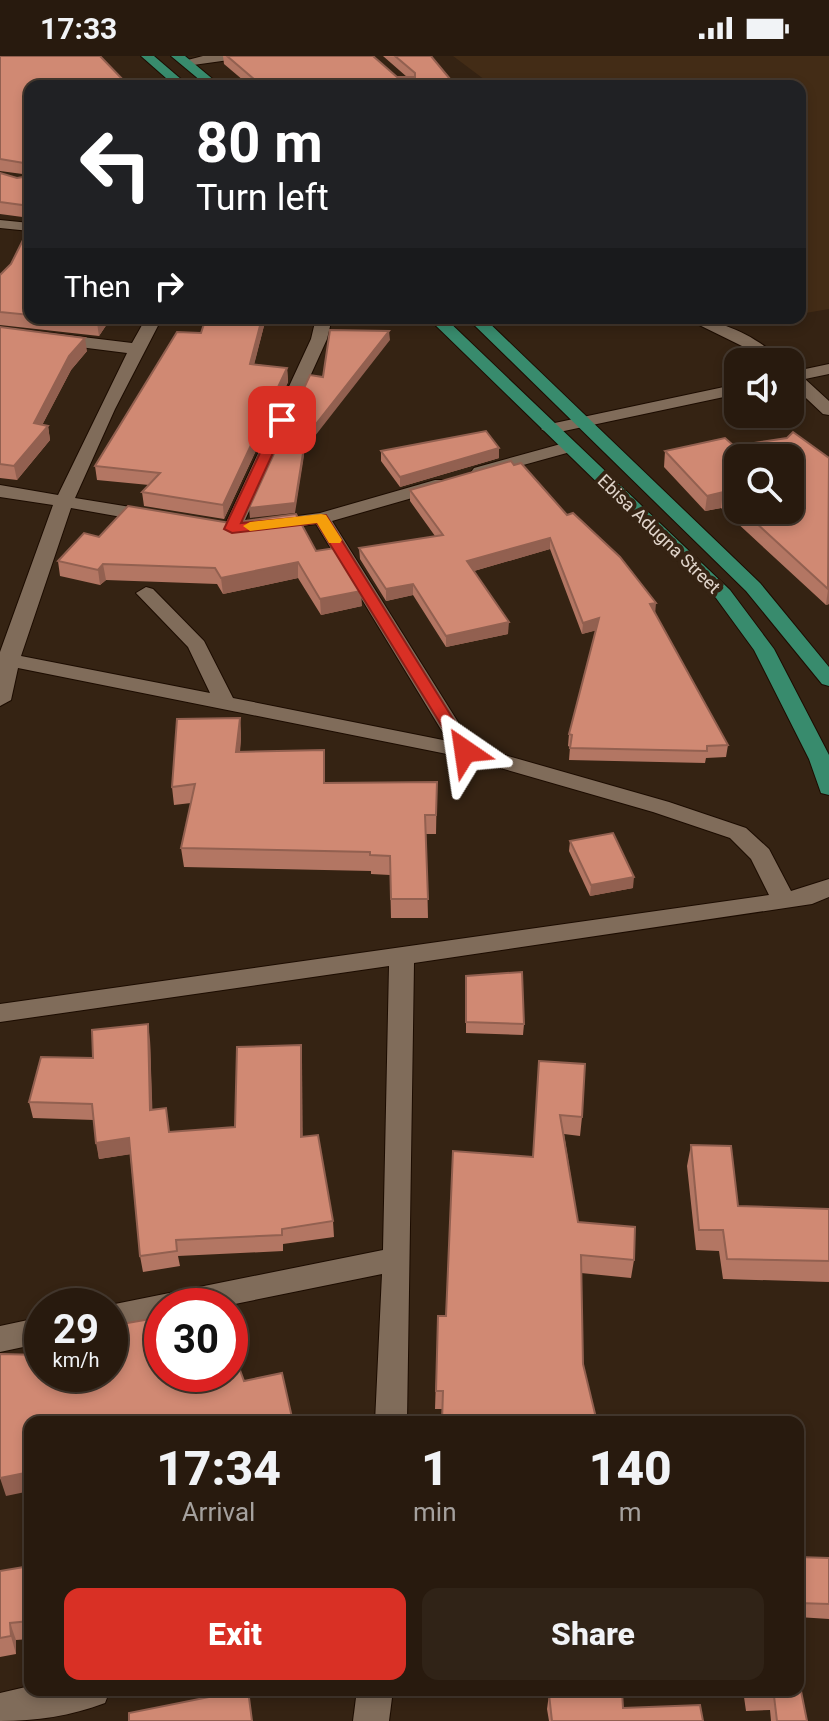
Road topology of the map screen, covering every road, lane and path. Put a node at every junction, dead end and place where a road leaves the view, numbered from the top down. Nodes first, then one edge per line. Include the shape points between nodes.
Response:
1 (147, 56) edge
2 (229, 56) edge
3 (182, 59) edge
4 (176, 80) edge
5 (208, 80) edge
6 (0, 224) edge
7 (24, 226) edge
8 (151, 324) edge
9 (323, 324) edge
10 (442, 324) edge
11 (481, 324) edge
12 (706, 324) edge
13 (0, 332) edge
14 (755, 348) edge
15 (137, 349) junction
16 (829, 369) edge
17 (804, 374) edge
18 (804, 388) edge
19 (724, 392) edge
20 (829, 410) edge
21 (582, 423) junction
22 (550, 429) junction
23 (568, 447) junction
24 (0, 491) edge
25 (64, 502) junction
26 (321, 518) junction
27 (170, 519) edge
28 (146, 593) dead end
29 (4, 659) edge
30 (829, 680) edge
31 (0, 700) edge
32 (225, 703) junction
33 (465, 751) junction
34 (829, 788) edge
35 (823, 894) edge
36 (784, 901) junction
37 (402, 956) junction
38 (0, 1013) edge
39 (397, 1259) junction
40 (248, 1289) edge
41 (24, 1334) edge
42 (0, 1339) edge
43 (391, 1416) edge
44 (66, 1696) edge
45 (374, 1696) edge
46 (0, 1711) edge
47 (371, 1721) edge

1 - 4 main road
2 - 3 street
3 - 5 main road
6 - 7 street
8 - 15 street
9 - 26 street via 224,527
10 - 22 main road, Ebisa Adugna Street
11 - 21 main road, Ebisa Adugna Street
12 - 14 street
13 - 15 street
15 - 25 street
16 - 17 street
18 - 20 street
19 - 21 street
21 - 22 street
21 - 30 main road, Ebisa Adugna Street via 753,587
22 - 23 main road, Ebisa Adugna Street
23 - 26 street
23 - 34 main road, Ebisa Adugna Street via 723,594 764,649 820,759
24 - 25 street
25 - 27 street
25 - 29 street
26 - 33 street
28 - 32 street via 197,645
29 - 31 street
29 - 32 street
32 - 33 street
33 - 36 street via 738,833 761,855
35 - 36 street
36 - 37 street
37 - 38 street
37 - 39 street
39 - 40 street
39 - 43 street
41 - 42 street
44 - 46 street
45 - 47 street

